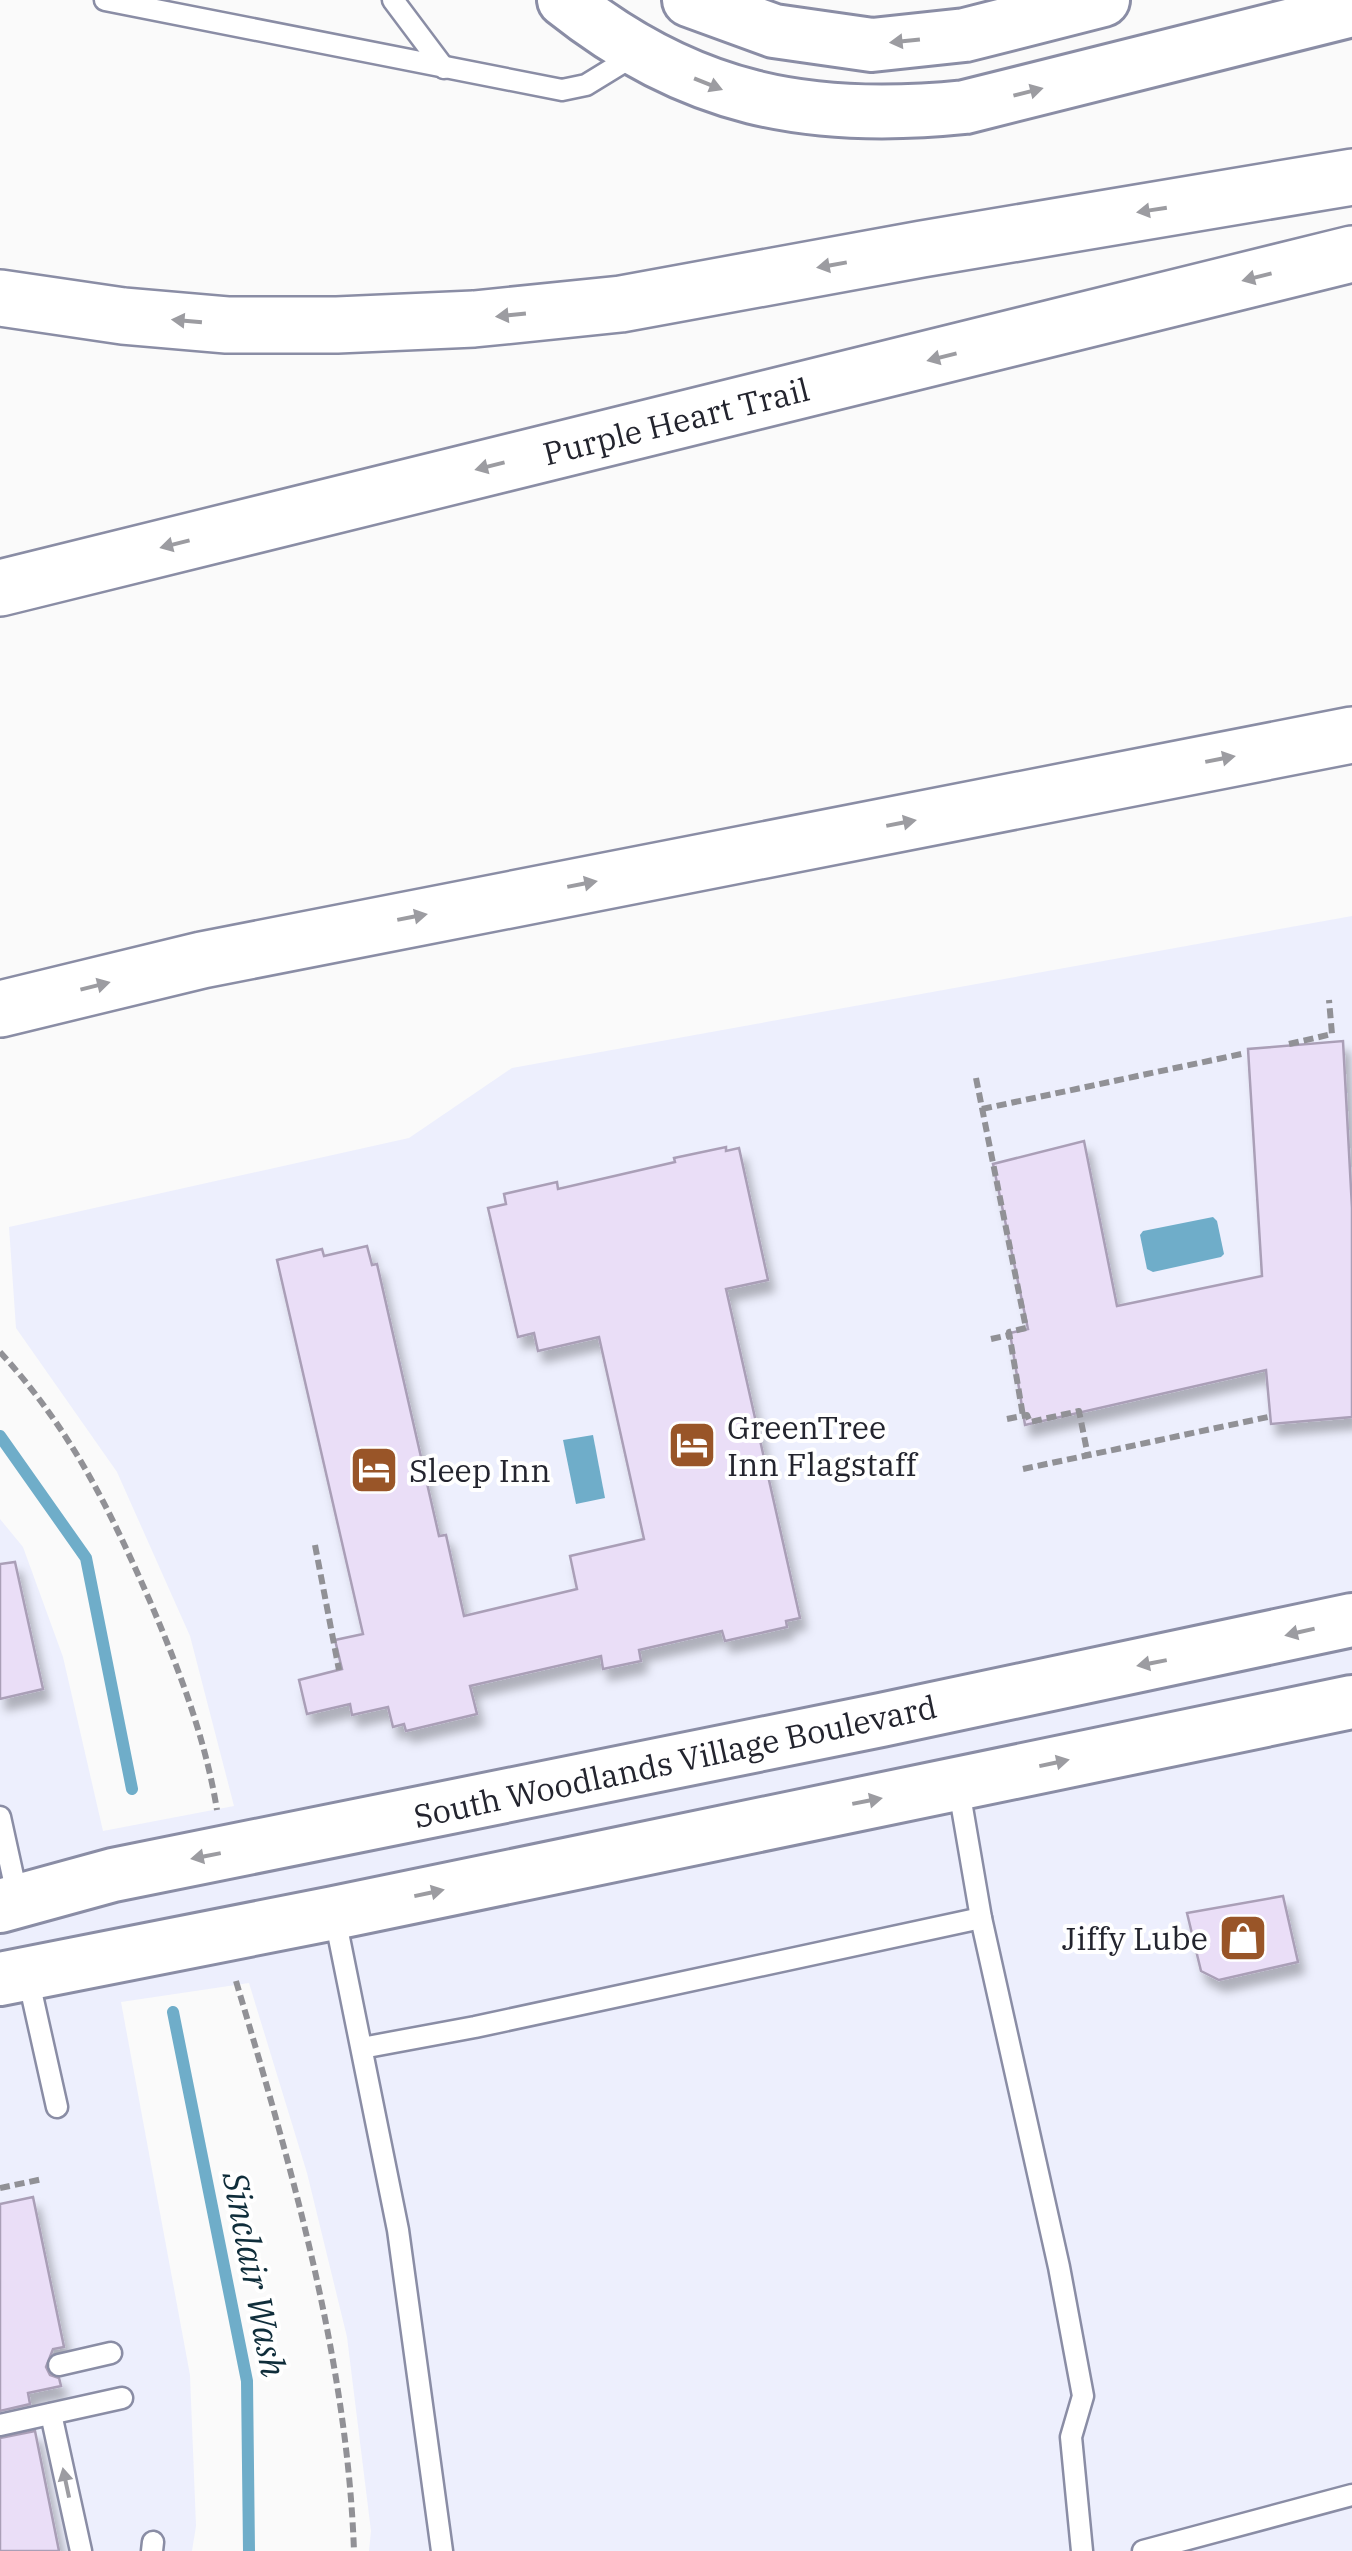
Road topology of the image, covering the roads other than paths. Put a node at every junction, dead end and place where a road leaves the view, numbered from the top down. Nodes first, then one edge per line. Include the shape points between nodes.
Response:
1 (104, 0) edge
2 (392, 0) edge
3 (564, 0) edge
4 (688, 0) edge
5 (1103, 0) edge
6 (130, 2) edge
7 (1352, 10) edge
8 (638, 53) junction
9 (444, 68) junction
10 (1352, 177) edge
11 (1352, 254) edge
12 (0, 298) edge
13 (0, 588) edge
14 (1352, 735) edge
15 (0, 1009) edge
16 (1352, 1620) edge
17 (1352, 1702) edge
18 (945, 1706) junction
19 (958, 1782) junction
20 (0, 1817) edge
21 (302, 1837) junction
22 (9, 1904) edge
23 (334, 1913) junction
24 (982, 1918) junction
25 (14, 1976) edge
26 (362, 2048) junction
27 (57, 2107) dead end
28 (111, 2353) dead end
29 (59, 2366) dead end
30 (122, 2398) dead end
31 (51, 2414) junction
32 (0, 2425) edge
33 (1352, 2494) edge
34 (81, 2551) edge
35 (442, 2551) edge
36 (1082, 2551) edge
37 (1144, 2551) edge

1 - 6 lane
2 - 9 lane
3 - 8 street
5 -> 4 street via 965,35 872,45 774,31
6 - 9 lane
8 -> 7 street via 719,89 780,105 903,114 965,107
8 - 9 lane via 586,85 562,90
10 -> 12 highway via 621,304 474,319 227,325
11 -> 13 highway, Purple Heart Trail
15 -> 14 highway via 240,952
16 -> 18 street, South Woodlands Village Boulevard
19 -> 17 street
18 - 19 street
18 - 21 street, South Woodlands Village Boulevard
23 -> 19 street
19 - 24 lane
20 - 22 lane
21 -> 22 street, South Woodlands Village Boulevard via 112,1875
21 - 23 street
23 - 25 street
23 - 26 lane
24 - 26 lane
24 - 36 lane via 1083,2396 1071,2438
25 - 27 lane
26 - 35 lane via 398,2230
28 - 29 lane
30 - 31 lane
31 - 32 lane
34 -> 31 lane
33 - 37 lane

